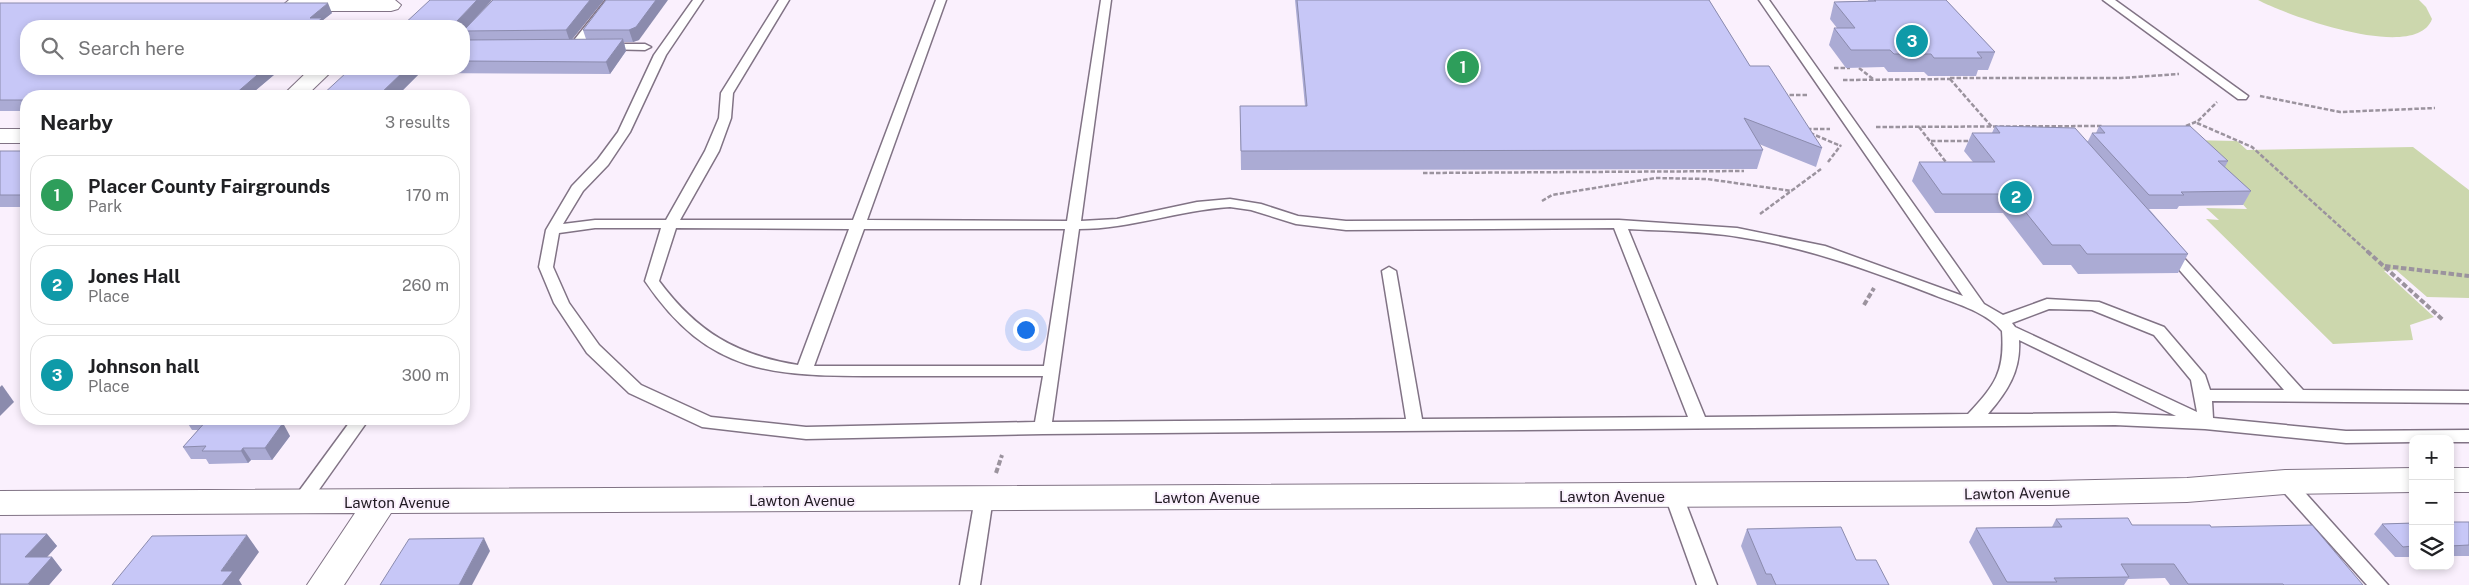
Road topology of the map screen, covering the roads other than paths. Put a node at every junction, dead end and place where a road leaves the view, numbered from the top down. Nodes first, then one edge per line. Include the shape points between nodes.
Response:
1 (501, 0) edge
2 (612, 0) edge
3 (784, 0) edge
4 (941, 0) edge
5 (1106, 0) edge
6 (1764, 0) edge
7 (2108, 0) edge
8 (697, 1) edge
9 (394, 3) edge
10 (274, 5) edge
11 (376, 20) edge
12 (470, 33) edge
13 (556, 47) edge
14 (574, 47) junction
15 (645, 47) dead end
16 (316, 75) edge
17 (300, 90) edge
18 (2242, 96) road end
19 (0, 136) edge
20 (20, 136) edge
21 (672, 224) junction
22 (858, 224) junction
23 (1072, 224) junction
24 (1619, 224) junction
25 (553, 230) junction
26 (2158, 238) edge
27 (1389, 271) dead end
28 (1979, 307) junction
29 (2006, 326) junction
30 (804, 371) junction
31 (1052, 371) junction
32 (2202, 394) junction
33 (2298, 395) junction
34 (2469, 397) edge
35 (1973, 420) junction
36 (1699, 423) junction
37 (2205, 423) junction
38 (356, 425) edge
39 (1415, 425) junction
40 (1043, 428) junction
41 (2469, 436) edge
42 (2409, 480) edge
43 (2454, 480) edge
44 (2469, 480) edge
45 (2286, 482) junction
46 (1674, 496) junction
47 (984, 498) junction
48 (0, 503) edge
49 (300, 503) junction
50 (380, 503) junction
51 (325, 585) edge
52 (970, 585) edge
53 (1707, 585) edge
54 (2378, 585) edge

1 - 12 lane
2 - 14 lane
3 - 21 lane via 730,86 725,118 712,150
4 - 22 lane
5 - 23 lane
6 - 28 lane
7 - 18 lane
8 - 25 lane via 660,55 624,132 603,162 577,189
9 - 10 street
9 - 11 street
13 - 14 lane
14 - 15 lane
16 - 17 street
19 - 20 street
21 - 22 lane
21 - 25 lane via 595,224
21 - 30 lane via 664,238 652,281 666,303 695,331 728,353 756,363
22 - 23 lane
22 - 30 lane
23 - 24 lane via 1122,224 1182,207 1233,202 1311,223 1353,226
23 - 31 lane
24 - 28 lane via 1737,232 1820,249 1891,272
24 - 36 lane
25 - 40 lane via 546,266 562,303 593,348 635,389 708,423 806,433
26 - 33 lane
27 - 39 lane
28 - 29 lane
29 - 32 lane via 2047,304 2094,305 2158,331 2199,379
29 - 35 lane via 2013,353 2006,383
29 - 37 lane
30 - 31 lane
31 - 40 lane
32 - 33 lane
32 - 37 lane
33 - 34 lane
35 - 36 lane
35 - 37 lane
36 - 39 lane
37 - 41 lane via 2290,434 2346,437
38 - 49 lane
39 - 40 lane
42 - 45 street, Lawton Avenue
43 - 44 street
45 - 46 street, Lawton Avenue via 2187,490
45 - 54 lane
46 - 47 street, Lawton Avenue
46 - 53 lane
47 - 50 street, Lawton Avenue
47 - 52 lane
48 - 49 street, Lawton Avenue
49 - 50 street, Lawton Avenue
50 - 51 street

